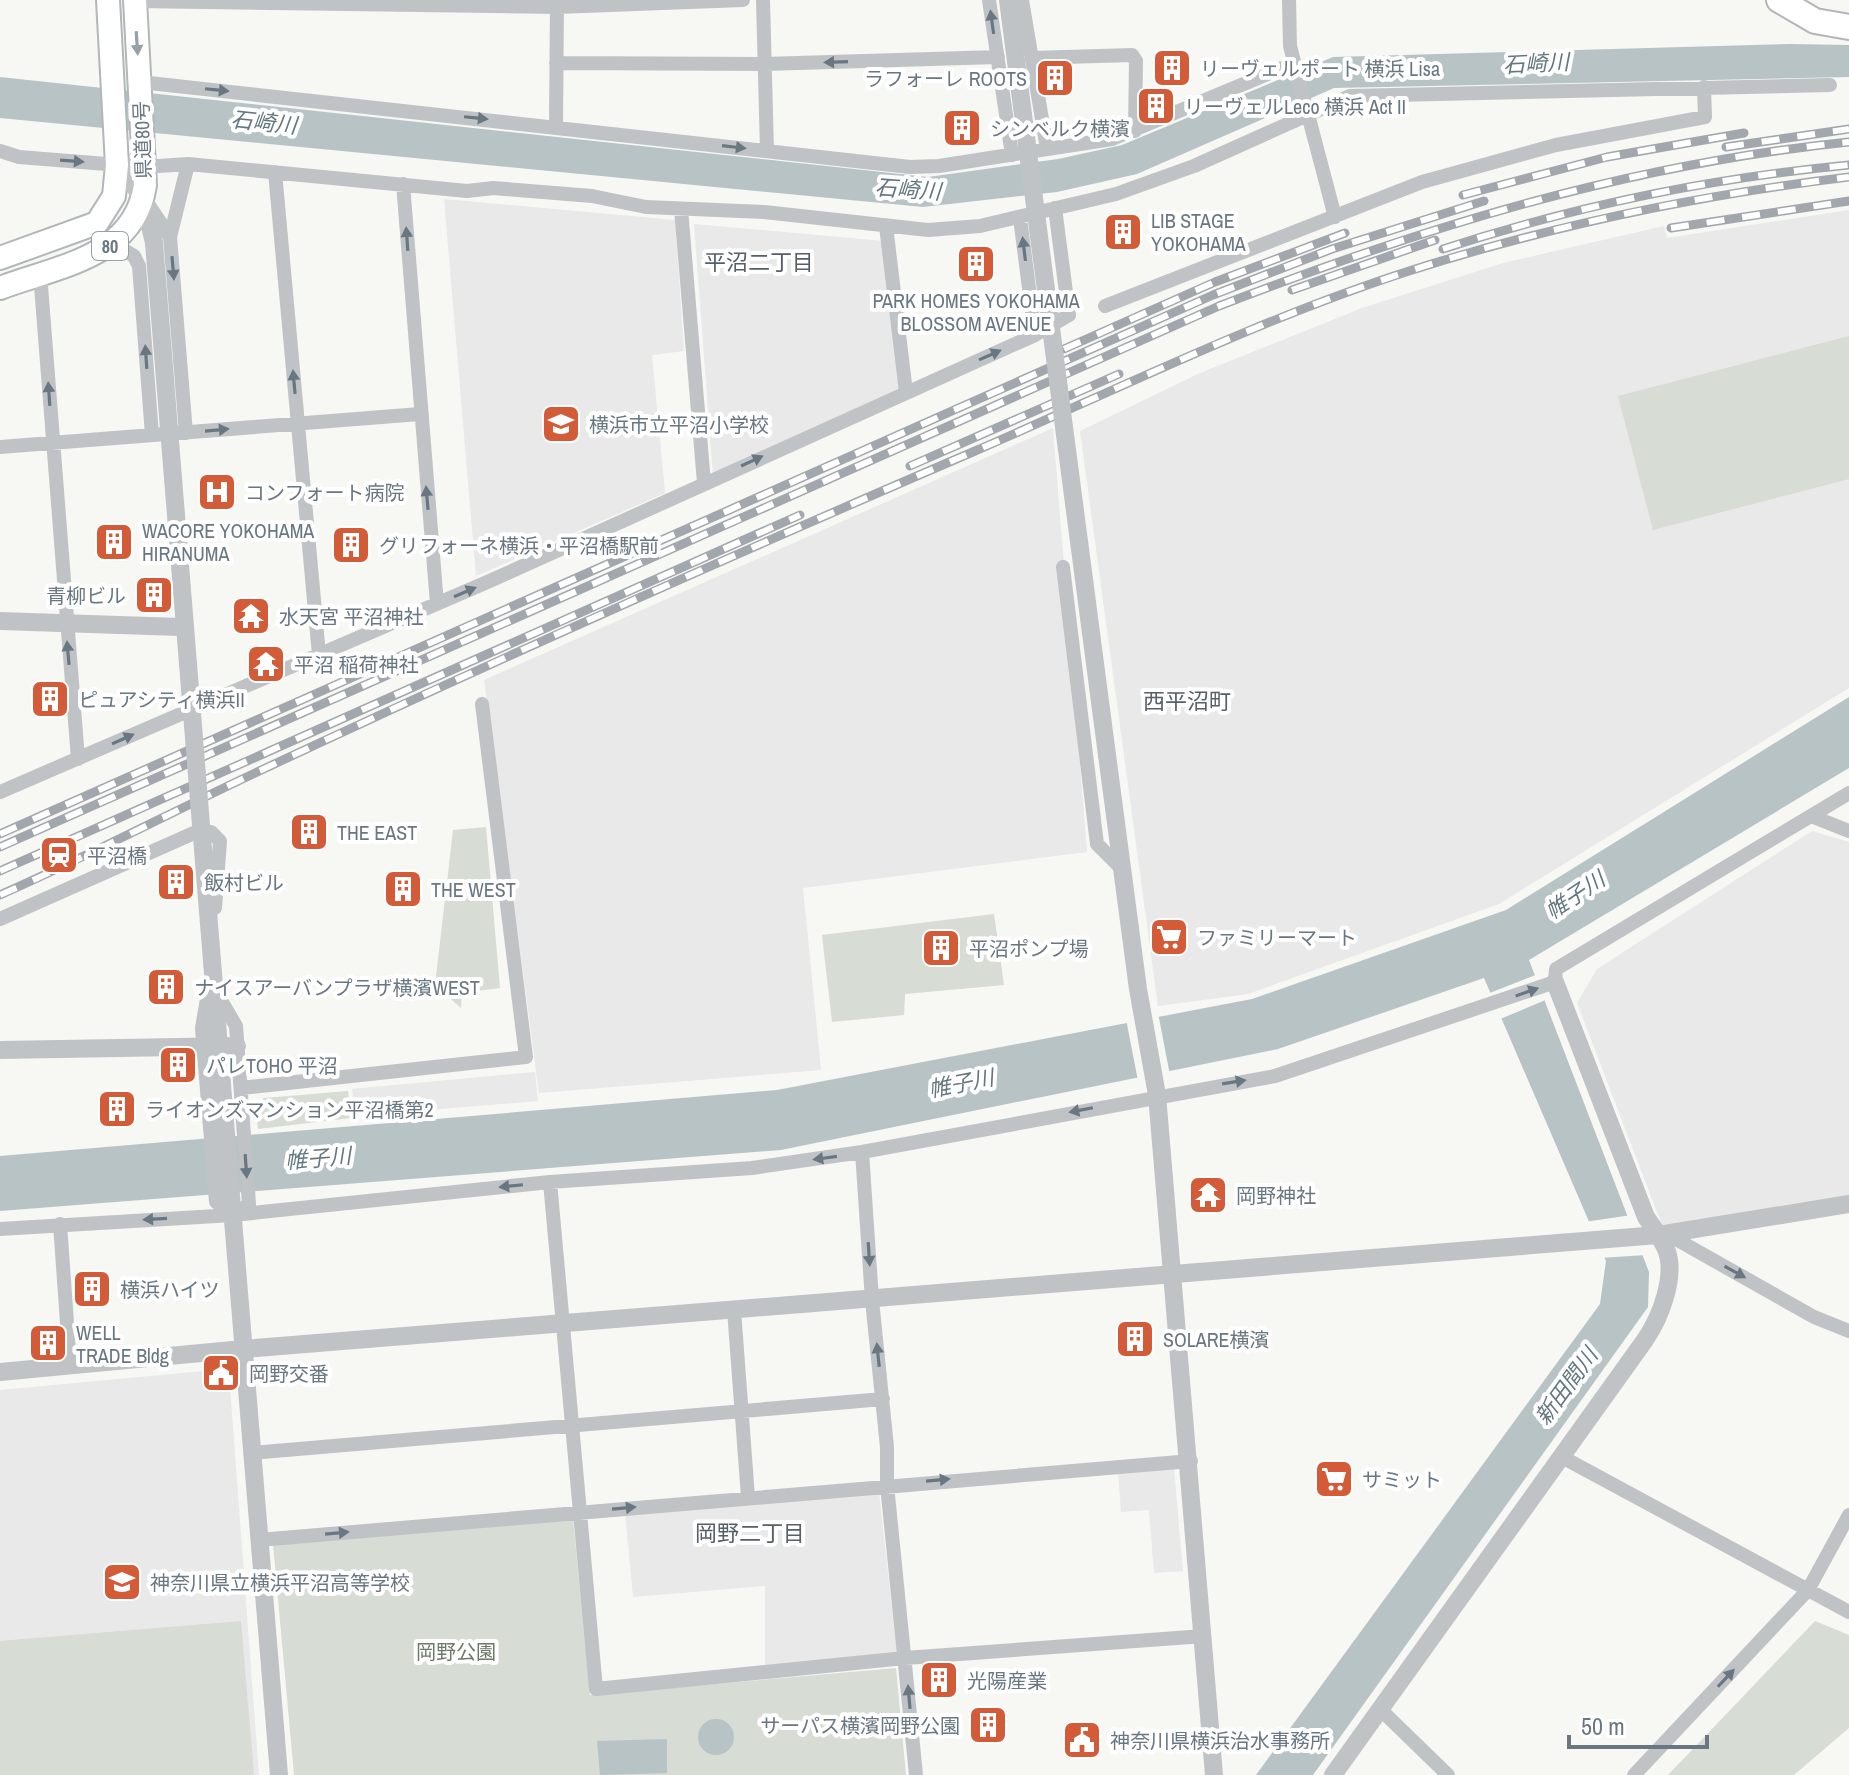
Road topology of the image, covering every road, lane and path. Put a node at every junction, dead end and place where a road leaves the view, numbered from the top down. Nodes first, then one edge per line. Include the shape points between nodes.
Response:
1 (108, 0) edge
2 (135, 0) edge
3 (743, 0) edge
4 (763, 0) edge
5 (989, 0) edge
6 (1008, 0) edge
7 (1022, 0) edge
8 (1289, 0) edge
9 (1779, 0) edge
10 (378, 3) edge
11 (557, 3) edge
12 (1849, 27) edge
13 (1015, 59) junction
14 (556, 63) junction
15 (764, 64) junction
16 (1295, 67) junction
17 (140, 84) junction
18 (1830, 85) dead end
19 (1704, 87) junction
20 (1306, 110) junction
21 (556, 127) junction
22 (1135, 131) junction
23 (1047, 149) junction
24 (0, 151) edge
25 (767, 151) junction
26 (1012, 155) junction
27 (1030, 157) junction
28 (188, 164) junction
29 (117, 165) junction
30 (144, 167) junction
31 (275, 172) junction
32 (403, 184) junction
33 (143, 197) junction
34 (1055, 208) junction
35 (681, 209) junction
36 (1037, 213) junction
37 (1335, 217) junction
38 (1020, 218) junction
39 (886, 226) junction
40 (162, 240) junction
41 (114, 244) junction
42 (0, 258) edge
43 (40, 273) junction
44 (0, 288) edge
45 (1105, 306) dead end
46 (1035, 335) junction
47 (906, 392) junction
48 (420, 414) junction
49 (298, 424) junction
50 (169, 434) junction
51 (53, 443) junction
52 (0, 447) edge
53 (704, 483) junction
54 (1063, 567) dead end
55 (437, 604) junction
56 (0, 621) edge
57 (66, 623) junction
58 (186, 629) junction
59 (319, 655) junction
60 (482, 704) dead end
61 (192, 709) junction
62 (78, 759) junction
63 (0, 792) edge
64 (1849, 793) edge
65 (1811, 816) junction
66 (1849, 831) edge
67 (194, 833) junction
68 (1122, 869) junction
69 (0, 919) edge
70 (1555, 982) junction
71 (237, 1046) junction
72 (203, 1047) junction
73 (0, 1050) edge
74 (241, 1088) junction
75 (1157, 1091) junction
76 (862, 1152) junction
77 (550, 1182) junction
78 (1849, 1204) edge
79 (227, 1205) junction
80 (60, 1224) junction
81 (0, 1229) edge
82 (1655, 1235) junction
83 (1175, 1275) junction
84 (872, 1300) junction
85 (734, 1310) junction
86 (564, 1323) junction
87 (1849, 1331) edge
88 (243, 1349) junction
89 (70, 1365) junction
90 (0, 1372) edge
91 (883, 1399) junction
92 (741, 1411) junction
93 (572, 1425) junction
94 (252, 1453) junction
95 (1562, 1457) junction
96 (1191, 1461) junction
97 (887, 1485) junction
98 (748, 1497) junction
99 (579, 1512) junction
100 (1849, 1515) edge
101 (259, 1540) junction
102 (1808, 1590) junction
103 (1849, 1612) edge
104 (1204, 1636) junction
105 (905, 1658) junction
106 (1381, 1710) junction
107 (279, 1775) edge
108 (916, 1775) edge
109 (1214, 1775) edge
110 (1333, 1775) edge
111 (1448, 1775) edge
112 (1634, 1775) edge

1 - 29 main road, 県道80号 / 80
2 - 10 street
2 -> 17 main road, 県道80号 / 80
3 - 11 street
4 - 15 street
13 -> 5 street
6 - 13 street
7 - 13 street
8 - 16 street
9 - 12 highway via 1815,21
10 - 11 street
11 - 14 street
13 -> 15 street
13 - 22 street via 1132,55
13 - 23 street
13 - 26 street
13 - 68 street, bridge
14 - 15 street
14 - 21 street
15 - 25 street
16 - 20 street
16 - 22 street
17 -> 21 street
17 - 30 main road, 県道80号 / 80
18 - 19 street
19 - 20 street via 1350,96
19 - 37 street via 1705,117 1556,145 1422,182
20 - 34 street via 1194,166 1116,194
20 - 37 street
21 -> 25 street
22 - 23 street
23 - 27 street
24 -> 29 street
25 - 26 street via 910,167
26 - 27 street
27 - 36 street, bridge
28 - 30 street
28 - 31 street
28 - 40 street
29 - 30 street
29 - 33 street
29 - 42 main road, 県道80号 / 80 via 114,196 97,223
30 - 33 main road, 県道80号 / 80
31 - 32 street
49 -> 31 street
32 - 35 street via 592,196
48 -> 32 street
33 - 40 street
33 - 41 main road, 県道80号 / 80 via 127,232
34 - 36 street
34 - 46 street via 1069,315
35 - 39 street
35 - 53 street
36 - 38 street
37 - 45 street
38 - 39 street via 928,230
46 -> 38 street
39 - 47 street
40 -> 50 street
40 - 79 street, bridge
41 - 43 main road, 80
50 -> 41 street via 139,266 134,256
43 - 44 main road, 80
51 -> 43 street
47 -> 46 street
53 -> 47 street
48 - 49 street
55 -> 48 street
50 -> 49 street
49 - 59 street
50 - 51 street
50 - 58 street
51 - 52 street
51 - 57 street
55 -> 53 street
54 - 68 street via 1097,844
55 - 59 street
56 - 57 street
57 - 58 street
62 -> 57 street
58 - 61 street
59 - 61 street
60 - 74 street via 526,1057
62 -> 61 street
62 - 63 street
64 - 65 street
65 - 66 street
65 - 70 street via 1556,969
67 - 69 street
67 - 71 street via 211,832 220,841 215,896 222,1002 236,1026
67 - 72 street via 208,1004
68 - 75 street
75 -> 70 street via 1275,1076
70 - 82 street
71 - 72 street
71 - 74 street
72 - 73 street
72 - 79 street via 210,1130
74 -> 79 street via 249,1204
75 -> 76 street
75 - 83 street
76 -> 77 street via 752,1168
76 -> 84 street
77 -> 79 street
77 - 86 street
78 - 82 street
79 -> 80 street
79 - 88 street
80 - 81 street
80 - 89 street
82 - 83 street
82 -> 87 street
82 - 95 street via 1668,1252 1656,1323
83 - 84 street
83 - 96 street
84 - 85 street
91 -> 84 street
85 - 86 street
85 - 92 street
86 - 88 street
86 - 93 street
88 - 89 street
88 - 94 street
89 - 90 street
91 - 92 street
91 - 97 street
92 - 93 street
92 - 98 street
93 - 94 street
93 - 99 street
94 - 101 street
95 - 102 street
95 - 106 street
97 -> 96 street
96 - 104 street
97 - 98 street
97 - 105 street
99 -> 98 street
101 -> 99 street
99 - 105 street via 596,1689
100 - 102 street
101 - 107 street
102 - 103 street
112 -> 102 street
104 - 105 street
104 - 109 street
108 -> 105 street
106 - 110 street
106 - 111 street

